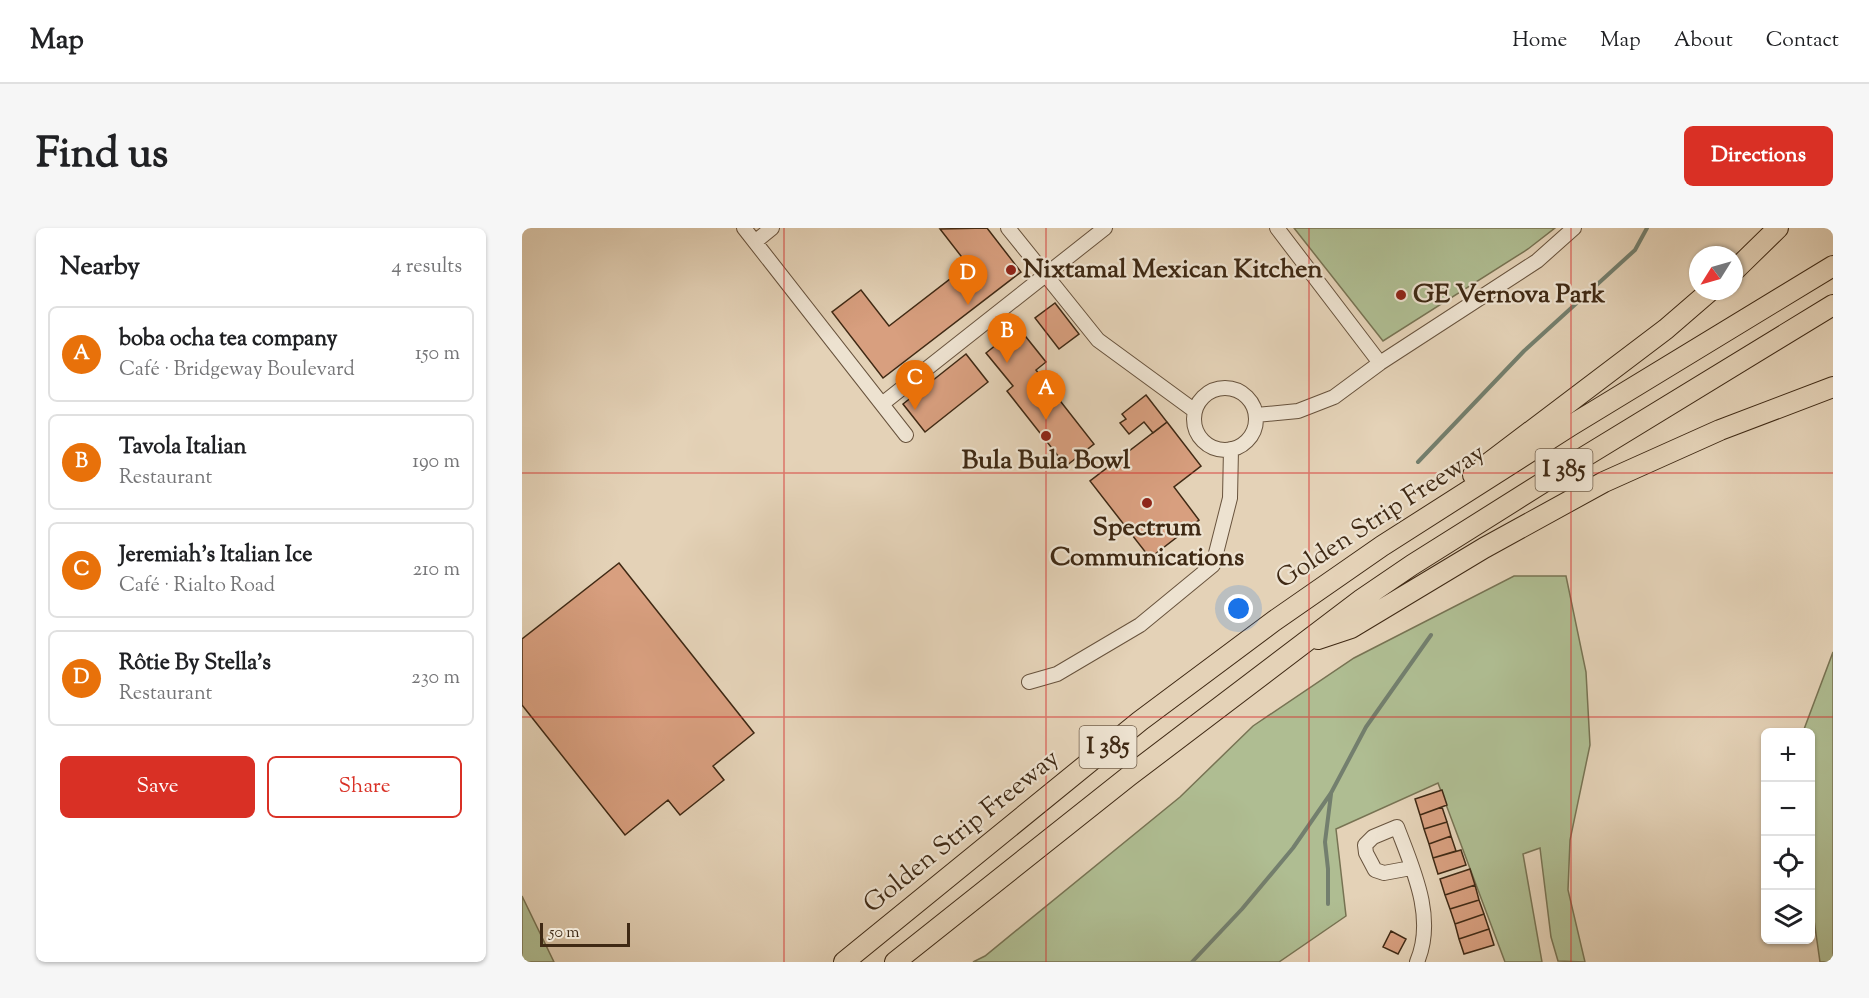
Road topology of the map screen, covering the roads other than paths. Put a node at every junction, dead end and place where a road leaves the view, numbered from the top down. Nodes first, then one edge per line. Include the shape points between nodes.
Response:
1 (744, 228) edge
2 (772, 228) edge
3 (1008, 228) edge
4 (1105, 228) edge
5 (1277, 228) edge
6 (1574, 228) edge
7 (1778, 228) edge
8 (756, 241) junction
9 (1743, 262) edge
10 (1833, 266) edge
11 (1045, 274) junction
12 (1699, 300) edge
13 (1833, 305) edge
14 (1380, 363) junction
15 (1833, 387) edge
16 (882, 404) junction
17 (1195, 411) junction
18 (1256, 415) junction
19 (906, 435) dead end
20 (1231, 449) junction
21 (1382, 546) junction
22 (1301, 645) junction
23 (1029, 682) dead end
24 (1411, 868) dead end
25 (844, 962) edge
26 (895, 962) edge
27 (1417, 962) edge

1 - 8 street
2 - 8 street
3 - 11 street
4 - 11 street
5 - 14 street
6 - 14 street via 1536,261
7 - 9 highway
8 - 16 street
10 - 21 highway, Golden Strip Freeway / I 385
11 - 16 street
11 - 17 street via 1098,340
12 - 21 highway
13 - 22 highway, I 385 via 1412,565
14 - 18 street via 1334,397 1299,411
15 - 22 highway via 1720,430 1604,482 1351,628
16 - 19 street
17 - 18 street via 1207,394 1227,388 1246,396
17 - 20 street via 1196,431 1202,440 1211,447
18 - 20 street via 1253,433
20 - 23 street via 1230,498 1213,565 1140,625 1058,674
21 - 25 highway, Golden Strip Freeway / I 385 via 1187,685
22 - 26 highway, I 385
24 - 27 street via 1424,910 1423,948

